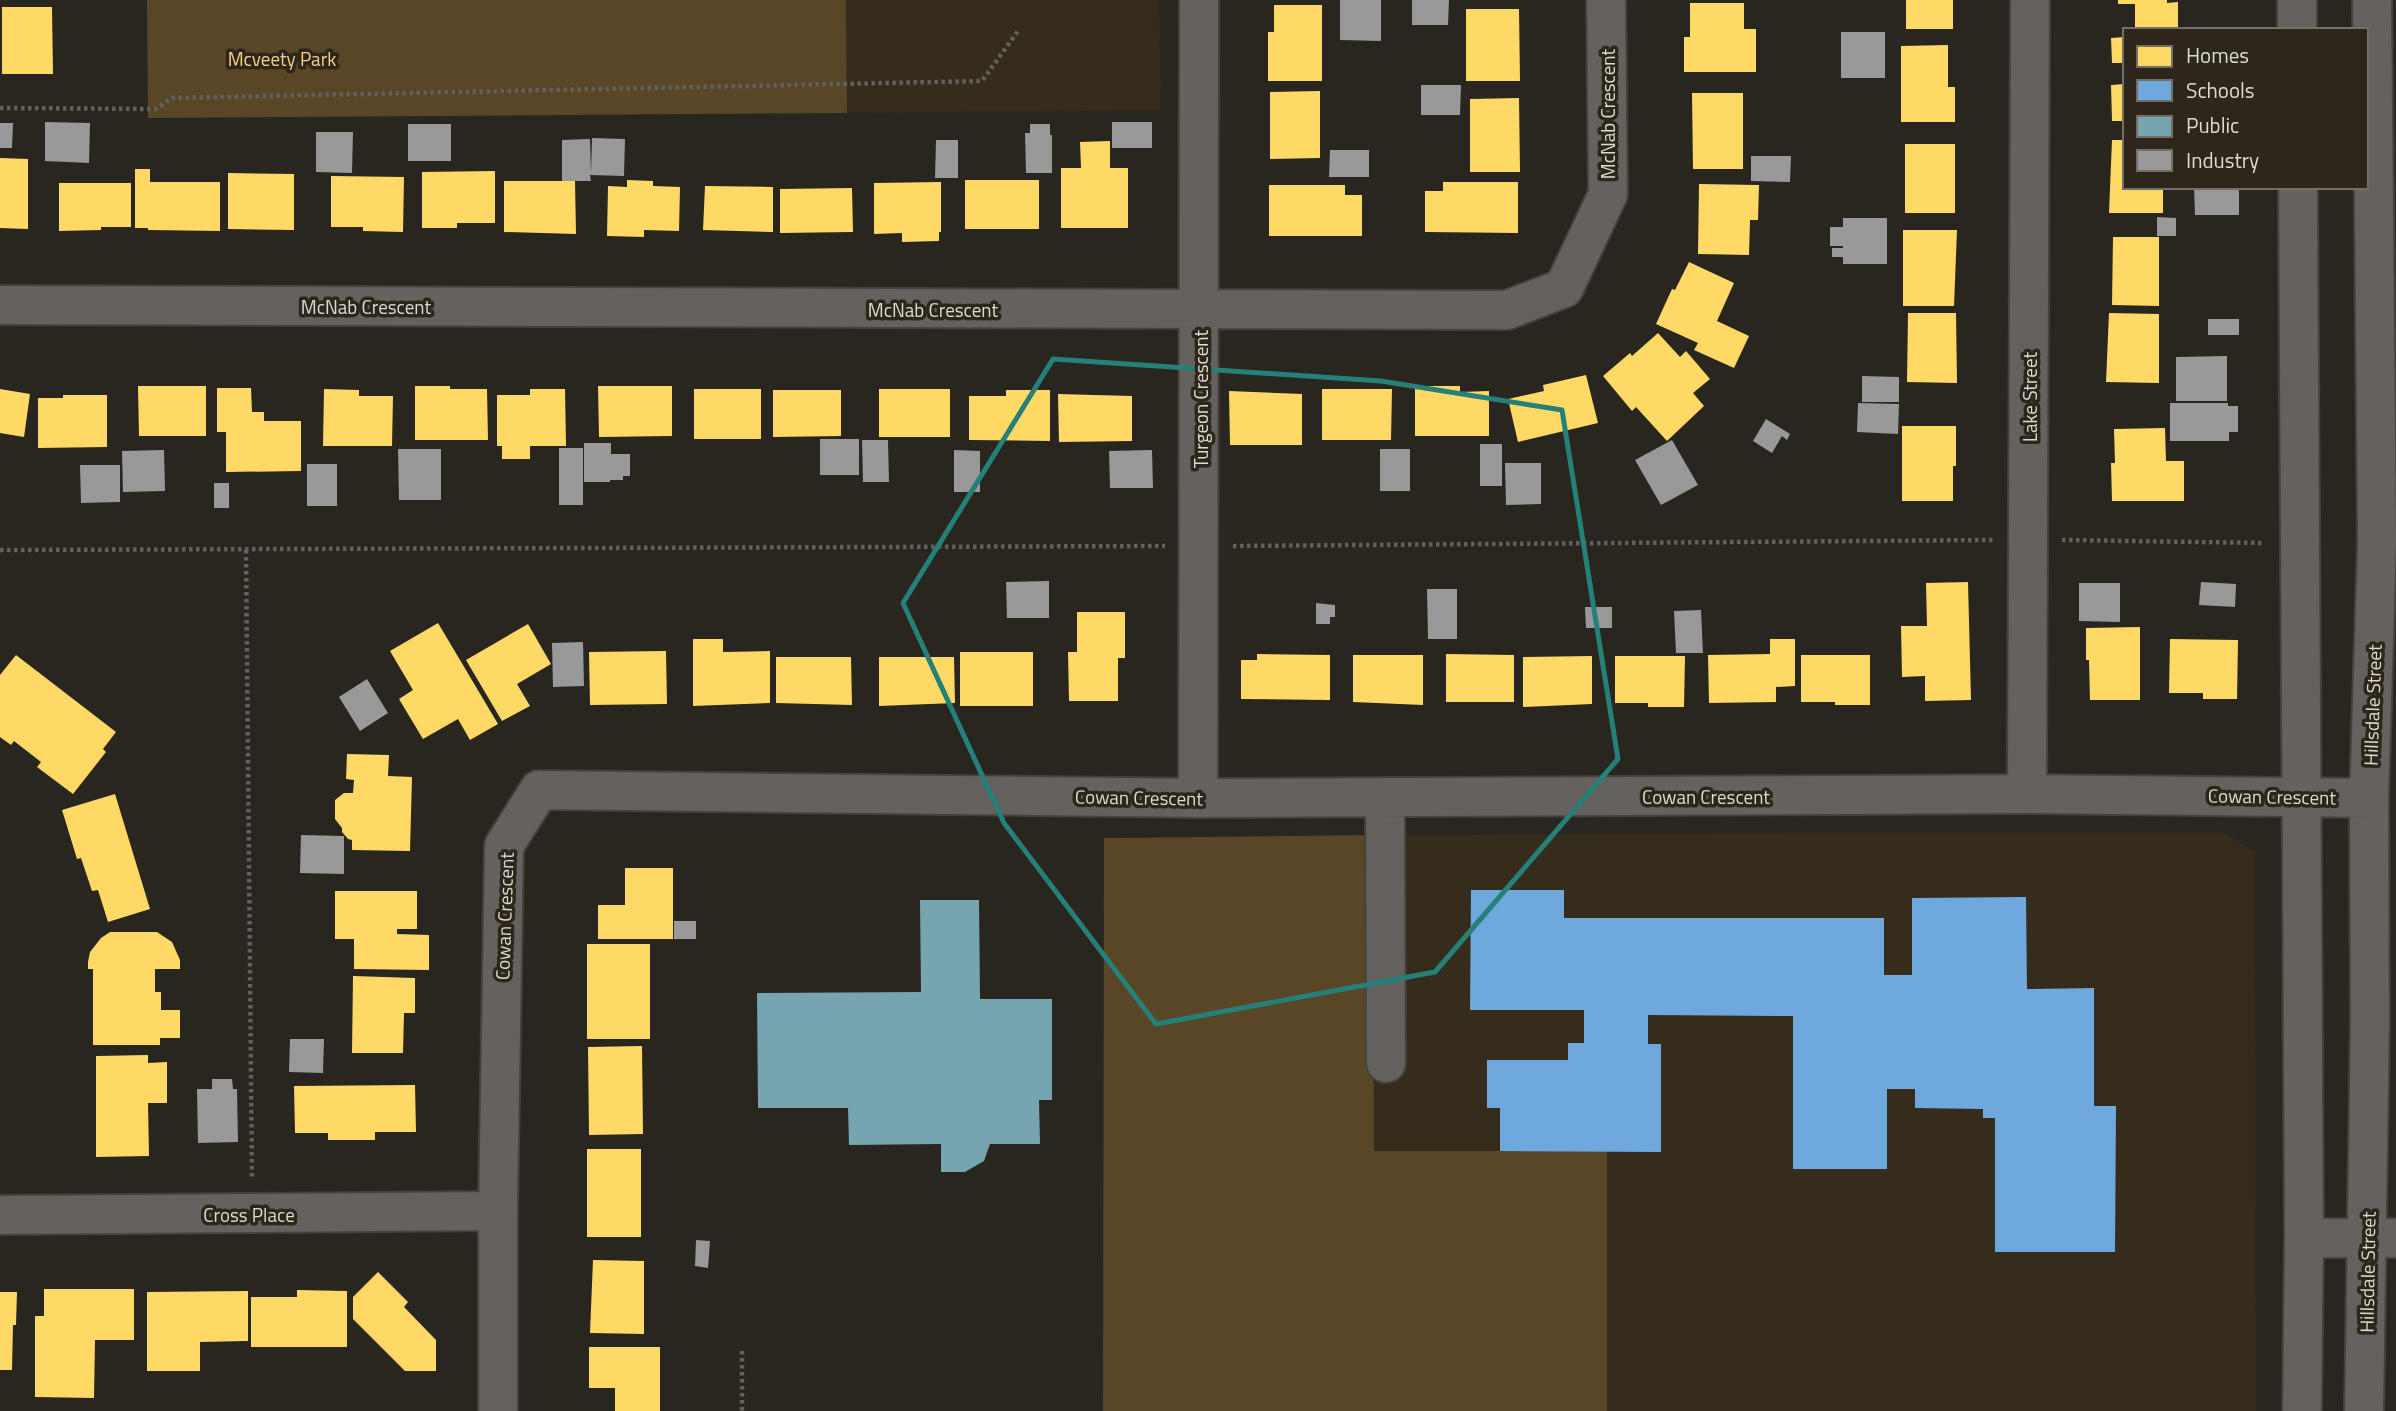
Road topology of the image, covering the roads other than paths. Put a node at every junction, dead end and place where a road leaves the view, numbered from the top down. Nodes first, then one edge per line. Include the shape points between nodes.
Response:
1 (1199, 0) edge
2 (1606, 0) edge
3 (2030, 0) edge
4 (2297, 0) edge
5 (2372, 0) edge
6 (2297, 28) edge
7 (2298, 189) edge
8 (0, 305) edge
9 (1200, 310) junction
10 (2027, 794) junction
11 (2300, 796) junction
12 (1198, 797) junction
13 (2369, 797) junction
14 (1385, 798) junction
15 (1386, 1063) dead end
16 (498, 1211) junction
17 (0, 1215) edge
18 (2304, 1238) junction
19 (2382, 1238) edge
20 (498, 1411) edge
21 (2302, 1411) edge
22 (2364, 1411) edge

1 - 9 street, Turgeon Crescent
2 - 9 street, McNab Crescent via 1608,194 1564,288 1507,310
3 - 10 street, Lake Street
4 - 6 street
5 - 13 street, Hillsdale Street via 2377,542
7 - 11 street
8 - 9 street, McNab Crescent
9 - 12 street, Turgeon Crescent
10 - 11 street, Cowan Crescent
10 - 14 street, Cowan Crescent
11 - 13 street, Cowan Crescent
11 - 18 street
12 - 14 street, Cowan Crescent
12 - 16 street, Cowan Crescent via 539,790 504,846
13 - 19 street, Hillsdale Street via 2370,1018
14 - 15 street
16 - 17 street, Cross Place
16 - 20 street, Cowan Crescent
18 - 19 street
18 - 21 street
19 - 22 street, Hillsdale Street

